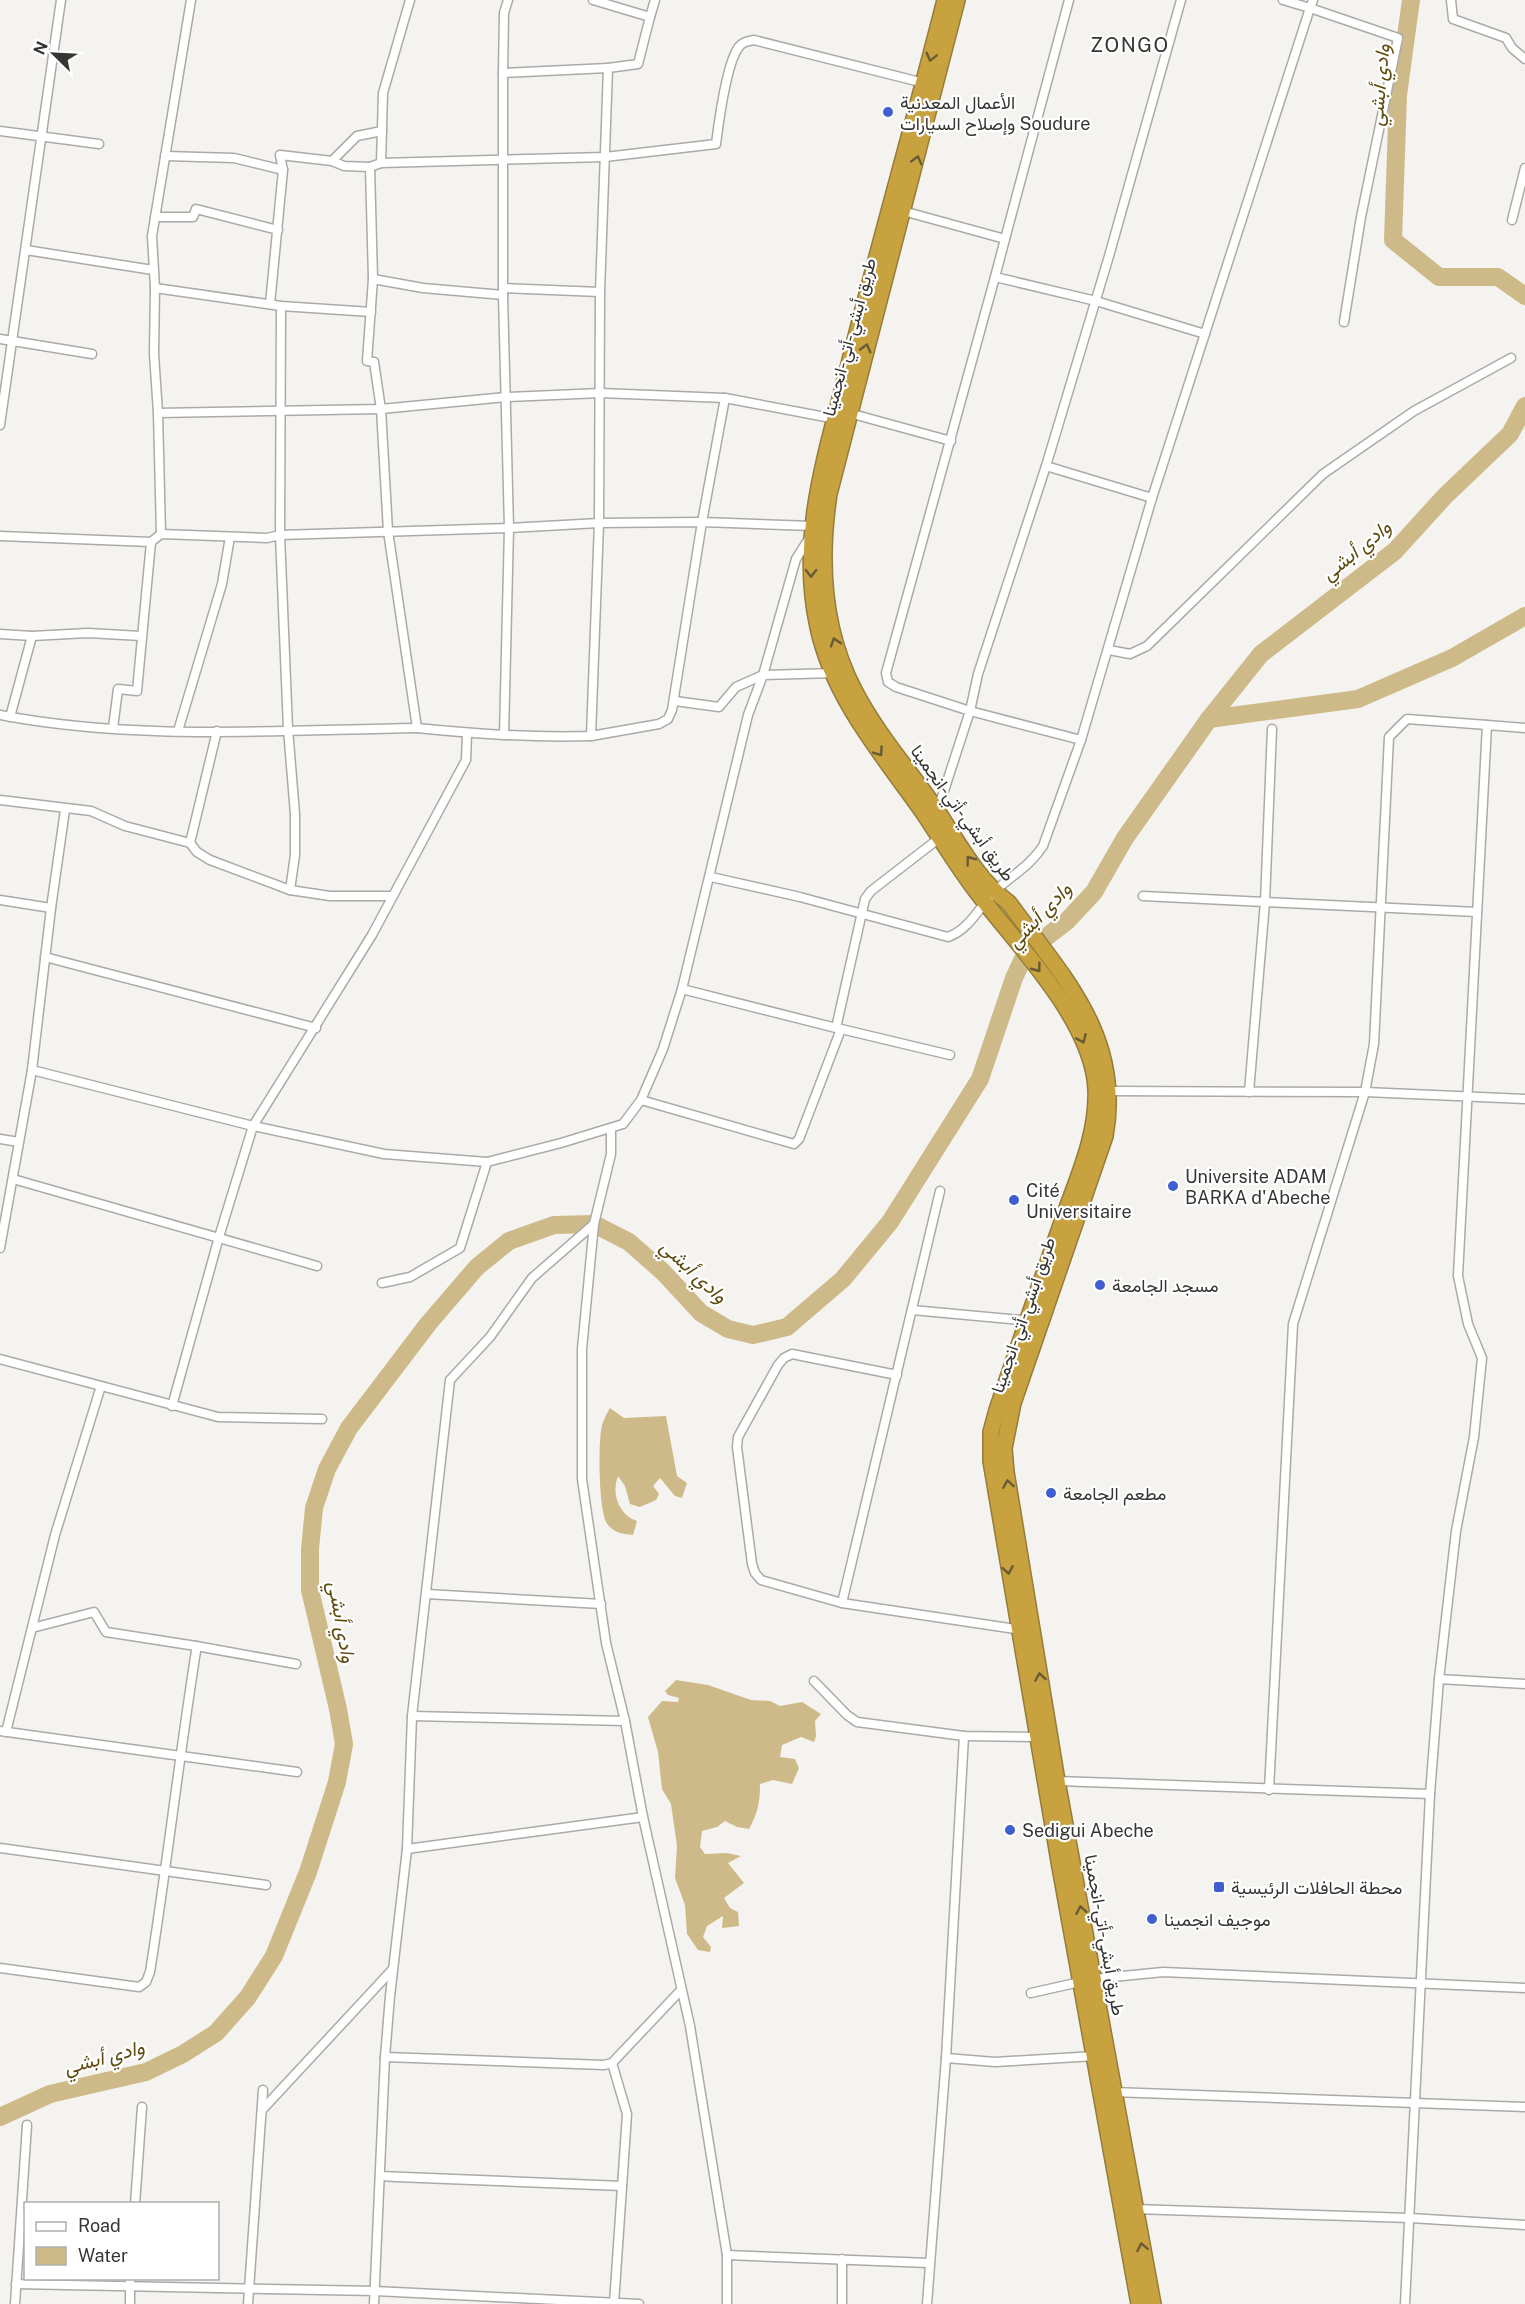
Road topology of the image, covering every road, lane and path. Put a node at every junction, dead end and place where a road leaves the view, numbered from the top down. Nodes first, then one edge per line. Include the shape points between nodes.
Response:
1 (61, 0) edge
2 (191, 0) edge
3 (410, 0) edge
4 (508, 0) edge
5 (593, 0) edge
6 (655, 0) edge
7 (945, 0) edge
8 (957, 0) edge
9 (1069, 0) edge
10 (1181, 0) edge
11 (1284, 0) edge
12 (1451, 0) edge
13 (1312, 4) edge
14 (650, 17) junction
15 (1525, 58) edge
16 (608, 68) junction
17 (503, 73) junction
18 (924, 83) junction
19 (0, 131) edge
20 (382, 131) junction
21 (42, 136) junction
22 (99, 144) dead end
23 (165, 156) junction
24 (605, 157) junction
25 (332, 161) junction
26 (502, 161) junction
27 (381, 163) junction
28 (370, 167) junction
29 (1525, 168) edge
30 (283, 170) junction
31 (903, 211) junction
32 (154, 217) junction
33 (1512, 220) dead end
34 (279, 230) junction
35 (1005, 239) junction
36 (26, 250) junction
37 (881, 262) junction
38 (153, 270) junction
39 (995, 277) junction
40 (373, 279) junction
41 (155, 288) junction
42 (503, 291) junction
43 (600, 292) junction
44 (1096, 301) junction
45 (270, 304) junction
46 (281, 306) junction
47 (371, 312) junction
48 (1344, 322) dead end
49 (1205, 334) junction
50 (0, 339) edge
51 (12, 341) junction
52 (92, 354) dead end
53 (1510, 358) dead end
54 (601, 393) junction
55 (506, 397) junction
56 (725, 398) junction
57 (381, 409) junction
58 (281, 410) junction
59 (158, 413) junction
60 (842, 416) junction
61 (0, 425) edge
62 (951, 441) junction
63 (1046, 466) junction
64 (1152, 498) junction
65 (702, 522) junction
66 (599, 523) junction
67 (509, 528) junction
68 (388, 531) junction
69 (811, 531) junction
70 (161, 534) junction
71 (280, 535) junction
72 (0, 536) edge
73 (230, 537) junction
74 (151, 542) junction
75 (0, 634) edge
76 (32, 636) junction
77 (141, 636) junction
78 (1109, 650) junction
79 (839, 673) junction
80 (763, 675) junction
81 (675, 700) junction
82 (970, 711) junction
83 (0, 715) edge
84 (10, 717) junction
85 (1487, 725) junction
86 (113, 728) junction
87 (417, 728) junction
88 (1525, 728) edge
89 (288, 729) junction
90 (1272, 729) dead end
91 (178, 731) junction
92 (217, 731) junction
93 (466, 733) junction
94 (504, 735) junction
95 (591, 736) junction
96 (1081, 740) junction
97 (0, 800) edge
98 (65, 810) junction
99 (931, 813) junction
100 (943, 835) junction
101 (190, 843) junction
102 (711, 877) junction
103 (290, 890) junction
104 (392, 896) junction
105 (1143, 896) dead end
106 (0, 900) edge
107 (1265, 902) junction
108 (991, 903) junction
109 (51, 908) junction
110 (1380, 908) junction
111 (1477, 912) junction
112 (863, 915) junction
113 (45, 957) junction
114 (682, 989) junction
115 (1077, 998) junction
116 (1064, 1006) junction
117 (316, 1028) junction
118 (838, 1028) junction
119 (950, 1055) dead end
120 (32, 1070) junction
121 (1109, 1091) junction
122 (1250, 1092) junction
123 (1365, 1092) junction
124 (1468, 1096) junction
125 (1525, 1099) edge
126 (641, 1100) junction
127 (253, 1126) junction
128 (610, 1128) junction
129 (0, 1139) edge
130 (19, 1142) junction
131 (487, 1162) junction
132 (13, 1179) junction
133 (940, 1191) dead end
134 (594, 1224) junction
135 (219, 1237) junction
136 (0, 1248) edge
137 (317, 1266) dead end
138 (382, 1283) dead end
139 (912, 1310) junction
140 (1034, 1322) junction
141 (0, 1359) edge
142 (897, 1375) junction
143 (101, 1386) junction
144 (172, 1406) junction
145 (322, 1419) dead end
146 (427, 1594) junction
147 (602, 1604) junction
148 (842, 1604) junction
149 (32, 1628) junction
150 (1025, 1630) junction
151 (196, 1646) junction
152 (296, 1664) dead end
153 (1439, 1679) junction
154 (814, 1681) dead end
155 (1525, 1684) edge
156 (412, 1716) junction
157 (625, 1721) junction
158 (3, 1732) edge
159 (964, 1736) junction
160 (1038, 1737) junction
161 (179, 1755) junction
162 (297, 1772) dead end
163 (1057, 1781) junction
164 (1269, 1790) junction
165 (1430, 1794) junction
166 (644, 1817) junction
167 (0, 1848) edge
168 (407, 1850) junction
169 (1066, 1866) junction
170 (166, 1871) junction
171 (266, 1885) dead end
172 (0, 1968) edge
173 (393, 1969) junction
174 (1087, 1980) junction
175 (1421, 1983) junction
176 (1525, 1988) edge
177 (681, 1990) junction
178 (1031, 1993) dead end
179 (1095, 2056) junction
180 (386, 2057) junction
181 (946, 2058) junction
182 (612, 2062) junction
183 (263, 2090) dead end
184 (1113, 2092) junction
185 (1414, 2103) junction
186 (142, 2107) dead end
187 (1525, 2107) edge
188 (262, 2110) junction
189 (27, 2125) dead end
190 (380, 2176) junction
191 (622, 2186) junction
192 (135, 2202) edge
193 (1128, 2209) junction
194 (1410, 2218) junction
195 (1525, 2225) edge
196 (727, 2254) junction
197 (842, 2259) junction
198 (929, 2263) junction
199 (129, 2282) edge
200 (16, 2284) junction
201 (249, 2288) junction
202 (375, 2291) junction
203 (614, 2303) edge
204 (15, 2304) edge
205 (130, 2304) edge
206 (248, 2304) edge
207 (374, 2304) edge
208 (639, 2304) edge
209 (727, 2304) edge
210 (842, 2304) edge
211 (927, 2304) edge
212 (1139, 2304) edge
213 (1153, 2304) edge
214 (1406, 2304) edge

1 - 21 street
2 - 23 street
3 - 20 street via 383,93
4 - 17 street via 504,13
5 - 14 street
6 - 14 street
7 -> 18 highway
31 -> 8 highway, طريق أبشي-أتي-انجمينا
9 - 35 street
10 - 44 street
11 - 13 street
12 - 15 street via 1454,19 1506,38
13 - 48 street via 1398,38
13 - 49 street
14 - 16 street via 638,64
16 - 17 street
16 - 24 street
17 - 26 street
18 - 24 street via 754,40 744,42 738,47 727,78 716,144
18 - 37 highway
19 - 21 street
20 - 25 street via 357,136
20 - 27 street
21 - 22 street
21 - 36 street
23 - 30 street via 234,158
23 - 32 street
24 - 26 street
24 - 43 street
25 - 28 street via 344,166
25 - 30 street via 280,156
26 - 27 street
26 - 42 street
27 - 28 street
28 - 40 street
29 - 33 street
30 - 34 street
31 - 35 street
31 - 37 highway, طريق أبشي-أتي-انجمينا
32 - 34 street via 193,217 196,210
32 - 38 street
34 - 45 street
35 - 39 street
36 - 38 street
36 - 51 street
37 - 60 highway
38 - 41 street
39 - 44 street
39 - 62 street
40 - 42 street via 423,288
40 - 47 street
41 - 45 street
41 - 59 street
42 - 43 street
42 - 55 street
43 - 54 street
44 - 49 street
44 - 63 street
45 - 46 street
46 - 47 street
46 - 58 street
47 - 57 street via 367,361 374,362
49 - 64 street
50 - 51 street
51 - 52 street
51 - 61 street
53 - 78 street via 1414,411 1323,474 1147,646 1130,654
54 - 55 street
54 - 56 street
54 - 66 street
55 - 57 street
55 - 67 street
56 - 60 street
56 - 65 street
57 - 58 street
57 - 68 street
58 - 59 street
58 - 71 street
59 - 70 street
60 - 62 street
60 - 69 highway via 817,491
79 -> 60 highway, طريق أبشي-أتي-انجمينا via 825,586 823,543
62 - 82 street via 886,673 888,682 896,687
63 - 64 street
63 - 82 street via 978,674
64 - 78 street
65 - 66 street
65 - 69 street
65 - 81 street
66 - 67 street
66 - 95 street
67 - 68 street
67 - 94 street
68 - 71 street
68 - 87 street
69 -> 79 highway via 811,585 818,628
69 - 80 street via 796,559
70 - 73 street
70 - 74 street
71 - 73 street
71 - 89 street
72 - 74 street
73 - 91 street via 222,584
74 - 77 street
75 - 76 street
76 - 77 street
76 - 84 street
77 - 86 street via 137,691 118,689
78 - 96 street
79 - 80 street
79 - 99 highway via 862,728
80 - 81 street via 736,687 719,706
80 - 102 street via 748,715
81 - 95 street via 668,719 659,724
82 - 96 street
82 - 99 street via 942,797
83 - 84 street
84 - 86 street
85 - 88 street
85 - 110 street via 1407,719 1389,736
85 - 111 street
86 - 91 street
87 - 89 street
87 - 93 street
89 - 92 street
89 - 103 street via 295,814
90 - 107 street
91 - 92 street
92 - 101 street
93 - 94 street
93 - 104 street via 466,760
94 - 95 street
96 - 108 street via 1043,846
97 - 98 street
98 - 101 street via 91,811 124,826
98 - 109 street
99 - 100 highway
100 - 108 highway
100 - 112 street via 871,891 865,899
101 - 103 street via 210,860
102 - 112 street
102 - 114 street
103 - 104 street via 330,896
104 - 117 street
105 - 107 street
106 - 109 street
107 - 110 street
107 - 122 street
108 - 112 street via 959,933 948,937
108 - 115 highway, طريق أبشي-أتي-انجمينا via 1009,903
108 -> 116 highway
109 - 113 street
110 - 111 street
110 - 123 street via 1374,1044
111 - 124 street
112 - 118 street
113 - 117 street
113 - 120 street
114 - 118 street
114 - 126 street
115 - 116 highway
115 - 121 highway, طريق أبشي-أتي-انجمينا via 1099,1041
116 -> 140 highway via 1084,1042 1095,1077 1094,1120
117 - 127 street
118 - 119 street
118 - 126 street via 794,1144
120 - 127 street
120 - 130 street
121 - 122 street
121 - 140 highway, طريق أبشي-أتي-انجمينا via 1105,1136
122 - 123 street
123 - 124 street
123 - 164 street via 1293,1324
124 - 125 street
124 - 153 street via 1458,1276 1468,1324 1482,1358
126 - 128 street via 623,1124
127 - 131 street via 384,1154
127 - 135 street
128 - 131 street
128 - 134 street via 610,1154
129 - 130 street
130 - 132 street
131 - 138 street via 460,1248 410,1277
132 - 135 street
132 - 136 street
133 - 139 street
134 - 146 street via 532,1278 490,1337 450,1380
134 - 147 street via 582,1349 582,1479
135 - 137 street
135 - 144 street
139 - 140 street
139 - 142 street
140 - 150 highway via 997,1410 990,1449 995,1494
141 - 143 street
142 - 148 street
142 - 148 street via 792,1354 778,1365 738,1437 755,1573 761,1580
143 - 144 street
143 - 149 street via 55,1535
144 - 145 street via 218,1417
146 - 147 street
146 - 156 street
147 - 157 street via 606,1643
148 - 150 street
149 - 151 street via 94,1611 106,1632
149 - 158 street
150 - 160 highway
163 -> 150 highway, طريق أبشي-أتي-انجمينا
151 - 152 street
151 - 161 street
153 - 155 street
153 - 165 street
154 - 159 street via 857,1722
156 - 157 street
156 - 168 street
157 - 166 street
158 - 161 street
159 - 160 street
159 - 181 street
160 - 169 highway
161 - 162 street
161 - 170 street
163 - 164 street
163 - 169 highway, طريق أبشي-أتي-انجمينا
164 - 165 street
165 - 175 street
166 - 168 street
166 - 177 street
167 - 170 street
168 - 173 street
169 - 174 highway
170 - 171 street
170 - 172 street via 150,1972 139,1987
173 - 180 street
173 - 188 street
174 - 175 street via 1163,1972
174 - 178 street
174 - 179 highway
174 - 184 highway, طريق أبشي-أتي-انجمينا
175 - 176 street
175 - 185 street
177 - 182 street
177 - 196 street
179 - 181 street via 995,2062
179 - 193 highway
180 - 182 street via 604,2065
180 - 190 street
181 - 198 street
182 - 191 street via 627,2114
183 - 188 street
184 - 185 street
184 - 193 highway, طريق أبشي-أتي-انجمينا
185 - 187 street
185 - 194 street
186 - 192 street
188 - 201 street
189 - 200 street
190 - 191 street
190 - 202 street
191 - 203 street
193 - 194 street
193 - 212 highway
213 -> 193 highway, طريق أبشي-أتي-انجمينا
194 - 195 street
194 - 214 street
196 - 197 street
196 - 209 street
197 - 198 street
197 - 210 street
198 - 211 street
199 - 200 street
199 - 201 street
199 - 205 street
200 - 204 street
201 - 202 street
201 - 206 street
202 - 203 street
202 - 207 street
203 - 208 street

